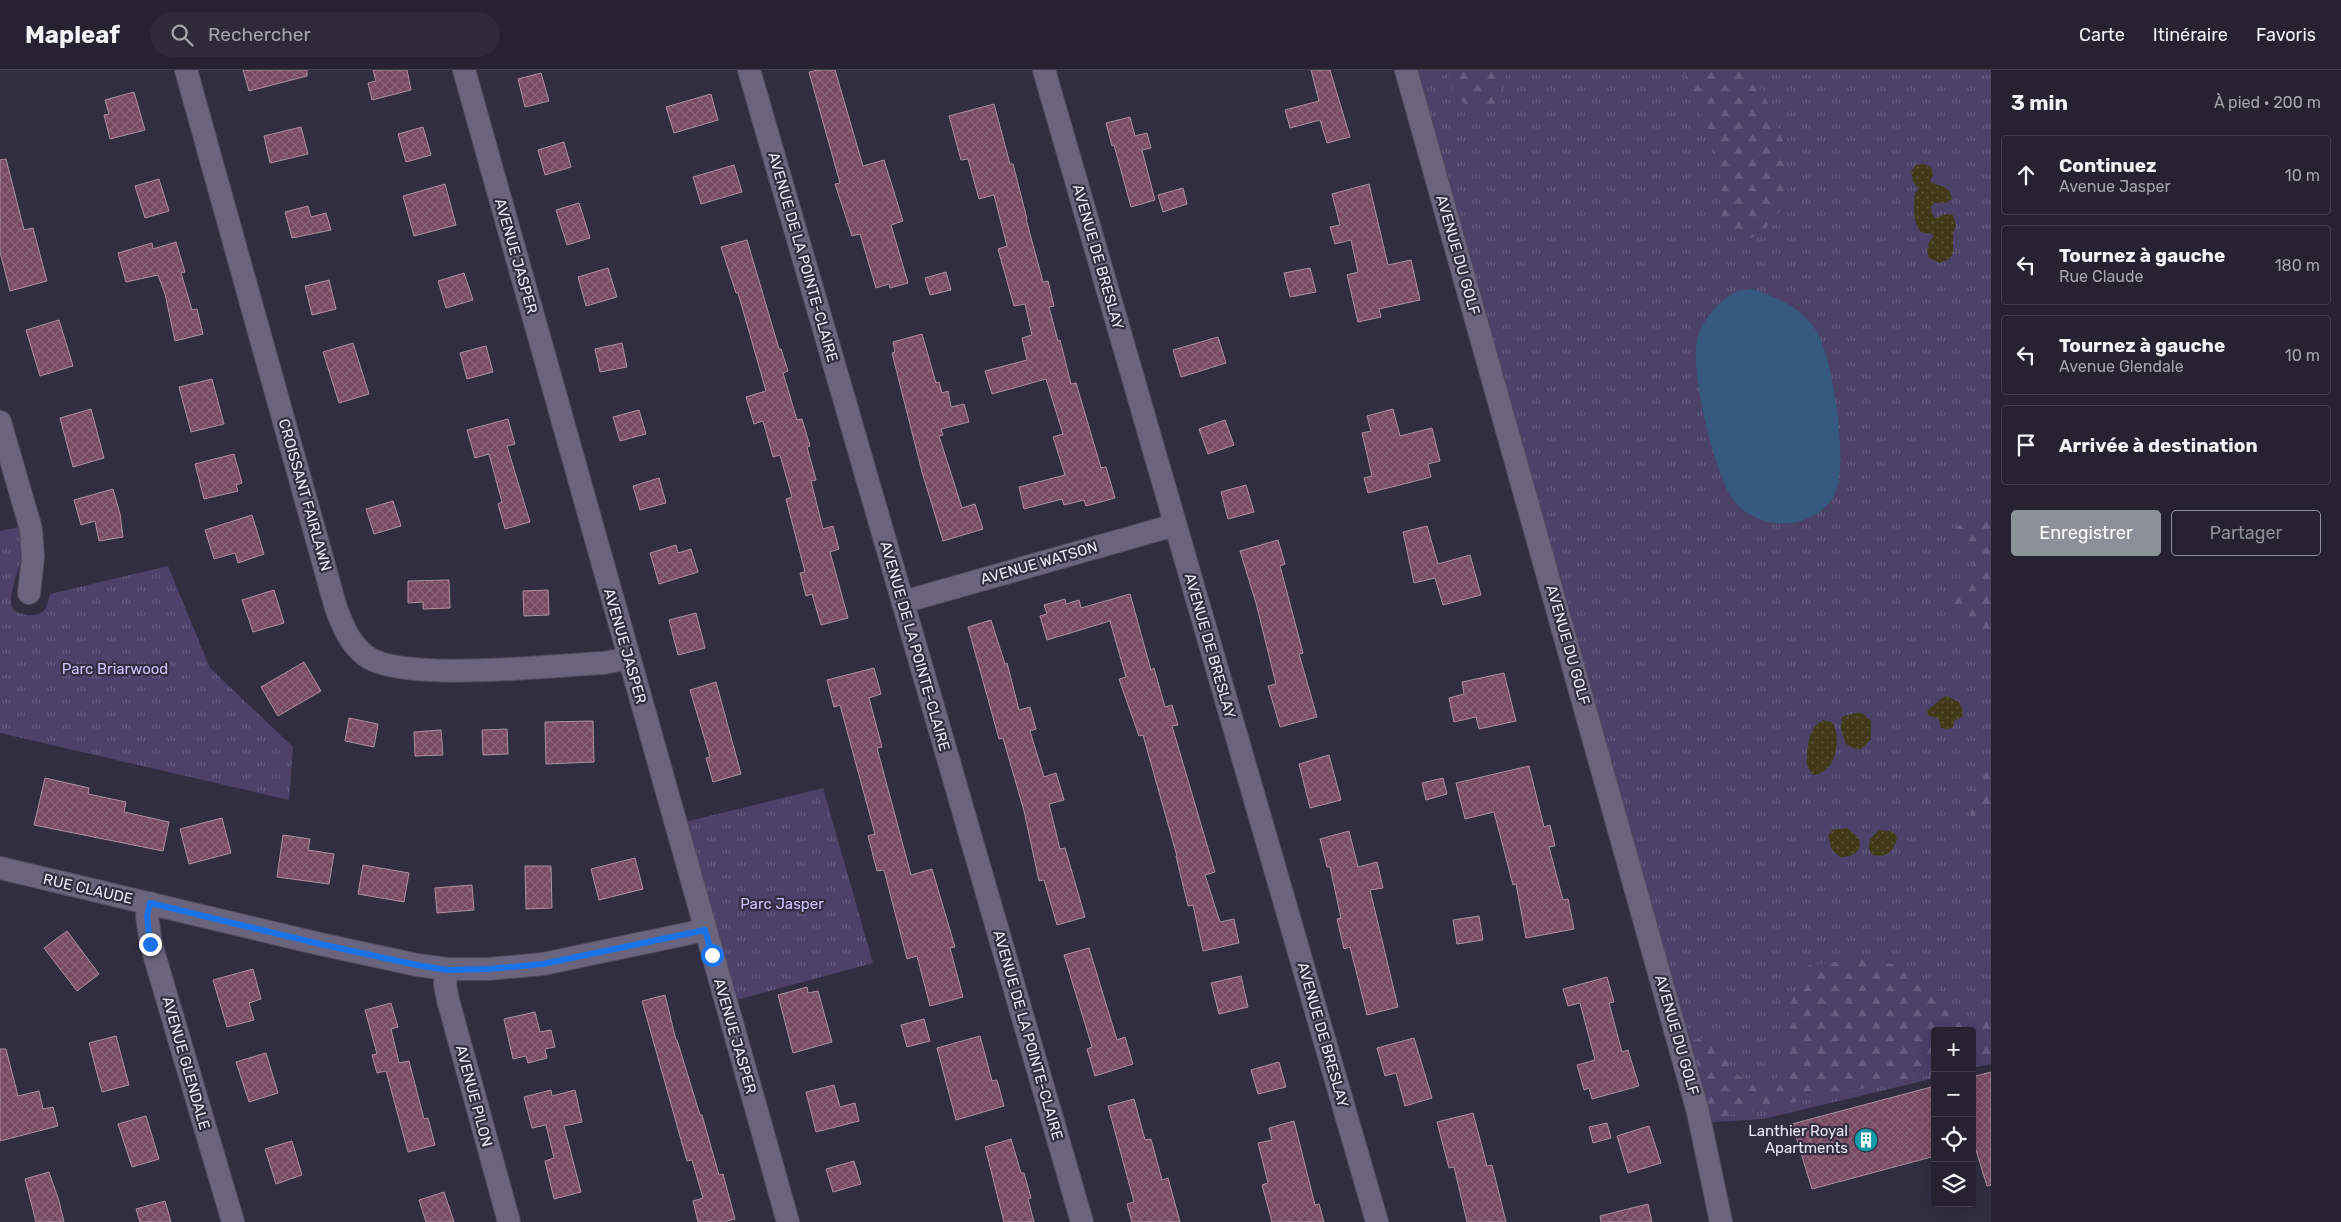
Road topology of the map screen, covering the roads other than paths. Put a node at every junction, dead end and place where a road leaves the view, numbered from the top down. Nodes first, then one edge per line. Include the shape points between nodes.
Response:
1 (186, 70) edge
2 (464, 70) edge
3 (750, 70) edge
4 (1044, 70) edge
5 (1406, 70) edge
6 (0, 422) edge
7 (1175, 524) junction
8 (30, 593) dead end
9 (903, 602) junction
10 (628, 658) junction
11 (0, 868) edge
12 (150, 903) junction
13 (705, 930) junction
14 (447, 970) junction
15 (233, 1222) edge
16 (509, 1222) edge
17 (788, 1222) edge
18 (1082, 1222) edge
19 (1377, 1222) edge
20 (1721, 1222) edge

1 - 10 street, CROISSANT FAIRLAWN via 334,598 348,637 366,656 378,663 415,670 604,663
2 - 10 street, AVENUE JASPER
3 - 9 street, AVENUE DE LA POINTE-CLAIRE
4 - 7 street, AVENUE DE BRESLAY
5 - 20 street, AVENUE DU GOLF via 1698,1112
6 - 8 street via 31,529
7 - 9 street, AVENUE WATSON
7 - 19 street, AVENUE DE BRESLAY
9 - 18 street, AVENUE DE LA POINTE-CLAIRE
10 - 13 street, AVENUE JASPER
11 - 12 street, RUE CLAUDE
12 - 14 street, RUE CLAUDE via 337,948
12 - 15 street, AVENUE GLENDALE via 147,916 150,944
13 - 14 street, RUE CLAUDE via 543,964
13 - 17 street, AVENUE JASPER
14 - 16 street, AVENUE PILON via 448,1000

